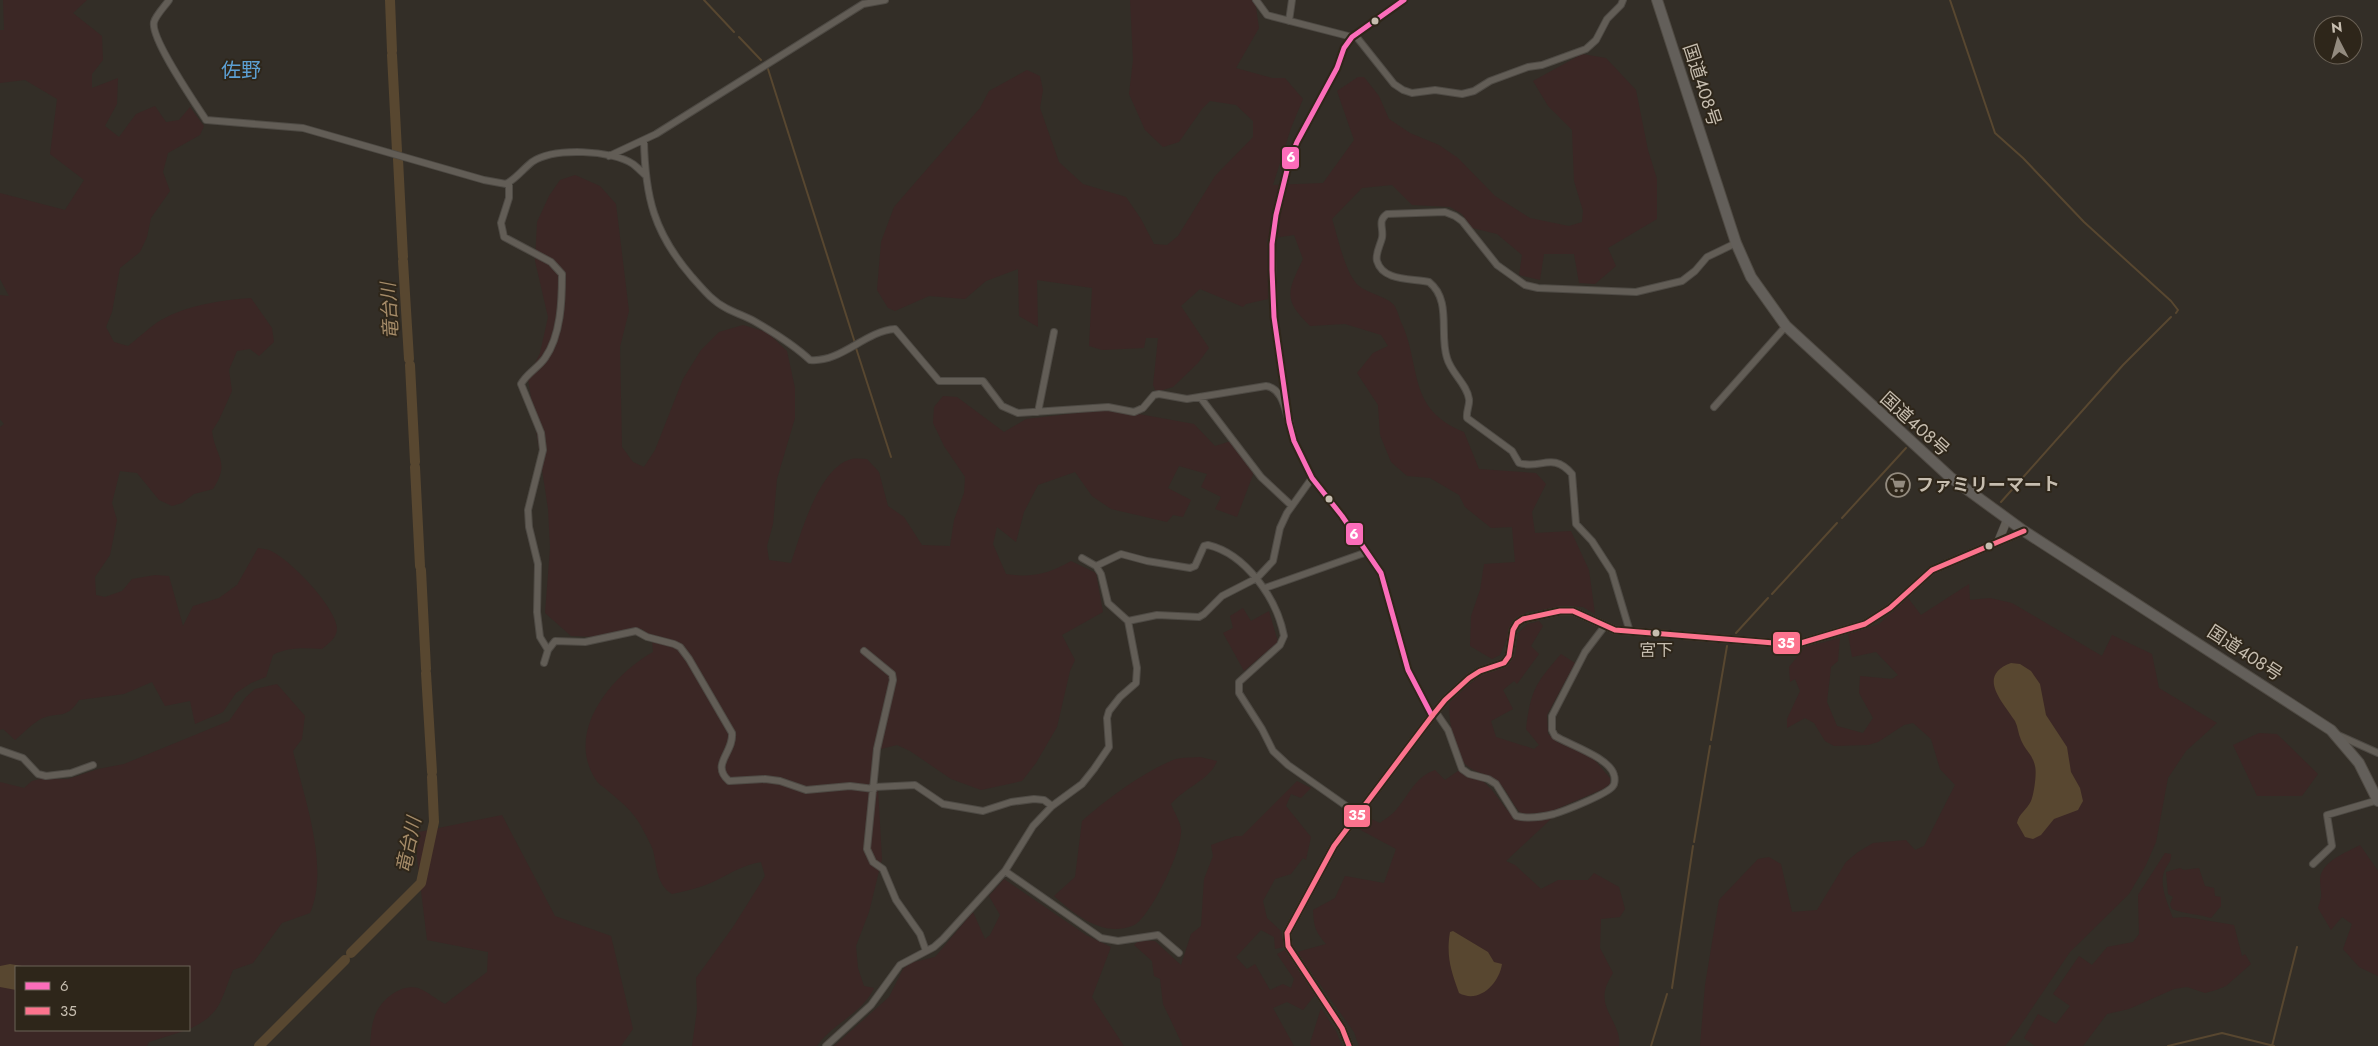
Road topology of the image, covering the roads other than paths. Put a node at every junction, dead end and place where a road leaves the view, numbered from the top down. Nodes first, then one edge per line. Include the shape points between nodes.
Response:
1 (170, 0) edge
2 (885, 0) edge
3 (1256, 0) edge
4 (1292, 0) edge
5 (1404, 0) edge
6 (1623, 0) edge
7 (1657, 0) edge
8 (1289, 22) junction
9 (1354, 36) junction
10 (644, 140) junction
11 (609, 156) junction
12 (645, 175) junction
13 (508, 183) junction
14 (1736, 243) junction
15 (1786, 326) junction
16 (1054, 332) dead end
17 (1200, 397) junction
18 (1714, 407) dead end
19 (1038, 412) junction
20 (1289, 422) junction
21 (1312, 478) junction
22 (1292, 506) junction
23 (2007, 520) junction
24 (2024, 531) junction
25 (1998, 542) junction
26 (1367, 552) junction
27 (1082, 558) dead end
28 (1096, 566) junction
29 (1257, 578) junction
30 (1265, 588) junction
31 (1128, 621) junction
32 (1604, 627) junction
33 (1630, 632) junction
34 (548, 650) junction
35 (864, 651) dead end
36 (544, 663) dead end
37 (1433, 713) junction
38 (2336, 735) junction
39 (0, 750) edge
40 (2378, 753) edge
41 (93, 765) dead end
42 (874, 788) junction
43 (2378, 800) edge
44 (1052, 806) junction
45 (1359, 814) junction
46 (2313, 864) dead end
47 (1005, 871) junction
48 (926, 951) junction
49 (1179, 953) dead end
50 (826, 1046) edge
51 (1349, 1046) edge

1 - 13 street via 154,21 154,33 206,120 303,128 478,179
2 - 10 street via 863,4
3 - 8 street via 1267,15
4 - 8 street
5 - 9 street
6 - 9 street via 1586,50 1514,72 1462,94 1402,90
7 - 14 highway, 国道408号
8 - 9 street
9 - 20 street via 1344,48 1337,68 1297,142 1276,215 1272,244 1274,317
10 - 11 street
10 - 12 street
11 - 12 street via 633,164
11 - 13 street via 573,152 548,155 533,162
12 - 19 street via 661,233 708,295 725,308 755,321 810,360 831,357 884,330 895,329 938,381 983,381 1002,406 1010,411
13 - 34 street via 508,198 501,223 504,237 551,262 562,274 554,340 543,361 521,384 542,433 543,450 528,510 538,564 540,637
14 - 15 highway, 国道408号 via 1751,277
14 - 33 street via 1707,257 1682,281 1636,292 1593,292 1525,285 1498,266 1462,221 1445,212 1388,214 1380,224 1382,236 1377,262 1381,268 1403,280 1429,282 1440,293 1446,357 1468,394 1467,418 1470,422 1512,451 1519,463 1550,461 1559,463 1572,474 1576,524 1607,562
15 - 18 street
15 - 23 highway, 国道408号 via 1950,477
16 - 19 street
17 - 19 street via 1187,399 1154,395 1143,408 1134,412 1108,407
17 - 20 street via 1270,386 1279,394
17 - 22 street via 1261,477
20 - 21 street via 1294,441
21 - 22 street
21 - 26 street
22 - 29 street via 1280,528 1273,561
23 - 24 highway, 国道408号
23 - 25 street
24 - 25 street
24 - 38 highway, 国道408号
25 - 33 street via 1932,570 1890,608 1865,624 1801,643
26 - 30 street
26 - 37 street via 1384,580 1408,670
27 - 28 street
28 - 29 street via 1121,554 1190,568 1195,566 1204,546 1208,545 1240,561
28 - 31 street via 1108,603
29 - 30 street
29 - 31 street via 1222,596 1199,617 1156,615
30 - 45 street via 1284,640 1264,661 1243,676 1238,693 1273,751
31 - 44 street via 1137,668 1136,683 1109,711 1109,746 1094,770 1082,784
32 - 33 street
32 - 37 street via 1573,612 1560,611 1523,619 1517,623 1509,656 1504,663 1469,678
32 - 37 street via 1585,652 1552,716 1552,730 1555,736 1604,761 1614,773 1615,780 1613,787 1605,792 1555,814 1534,818 1516,816 1496,784 1462,769 1448,730
34 - 36 street
34 - 42 street via 555,641 585,642 636,631 674,644 689,659 732,732 733,743 721,763 722,772 729,781 765,779 806,790 850,786
35 - 42 street via 892,674 893,680 876,749
37 - 45 street
38 - 40 street
38 - 43 highway, 国道408号 via 2359,763
39 - 41 street via 23,758 38,774 46,776 71,773
42 - 44 street via 915,785 943,804 983,811 1034,798
42 - 48 street via 866,843 869,856 883,869 896,900 920,934
43 - 46 street via 2327,815 2332,846
44 - 47 street via 1028,832
45 - 51 street via 1334,846 1289,926 1286,939 1291,952 1342,1028
47 - 48 street via 943,939
47 - 49 street via 1101,938 1118,941 1158,935
48 - 50 street via 900,965 871,1005

